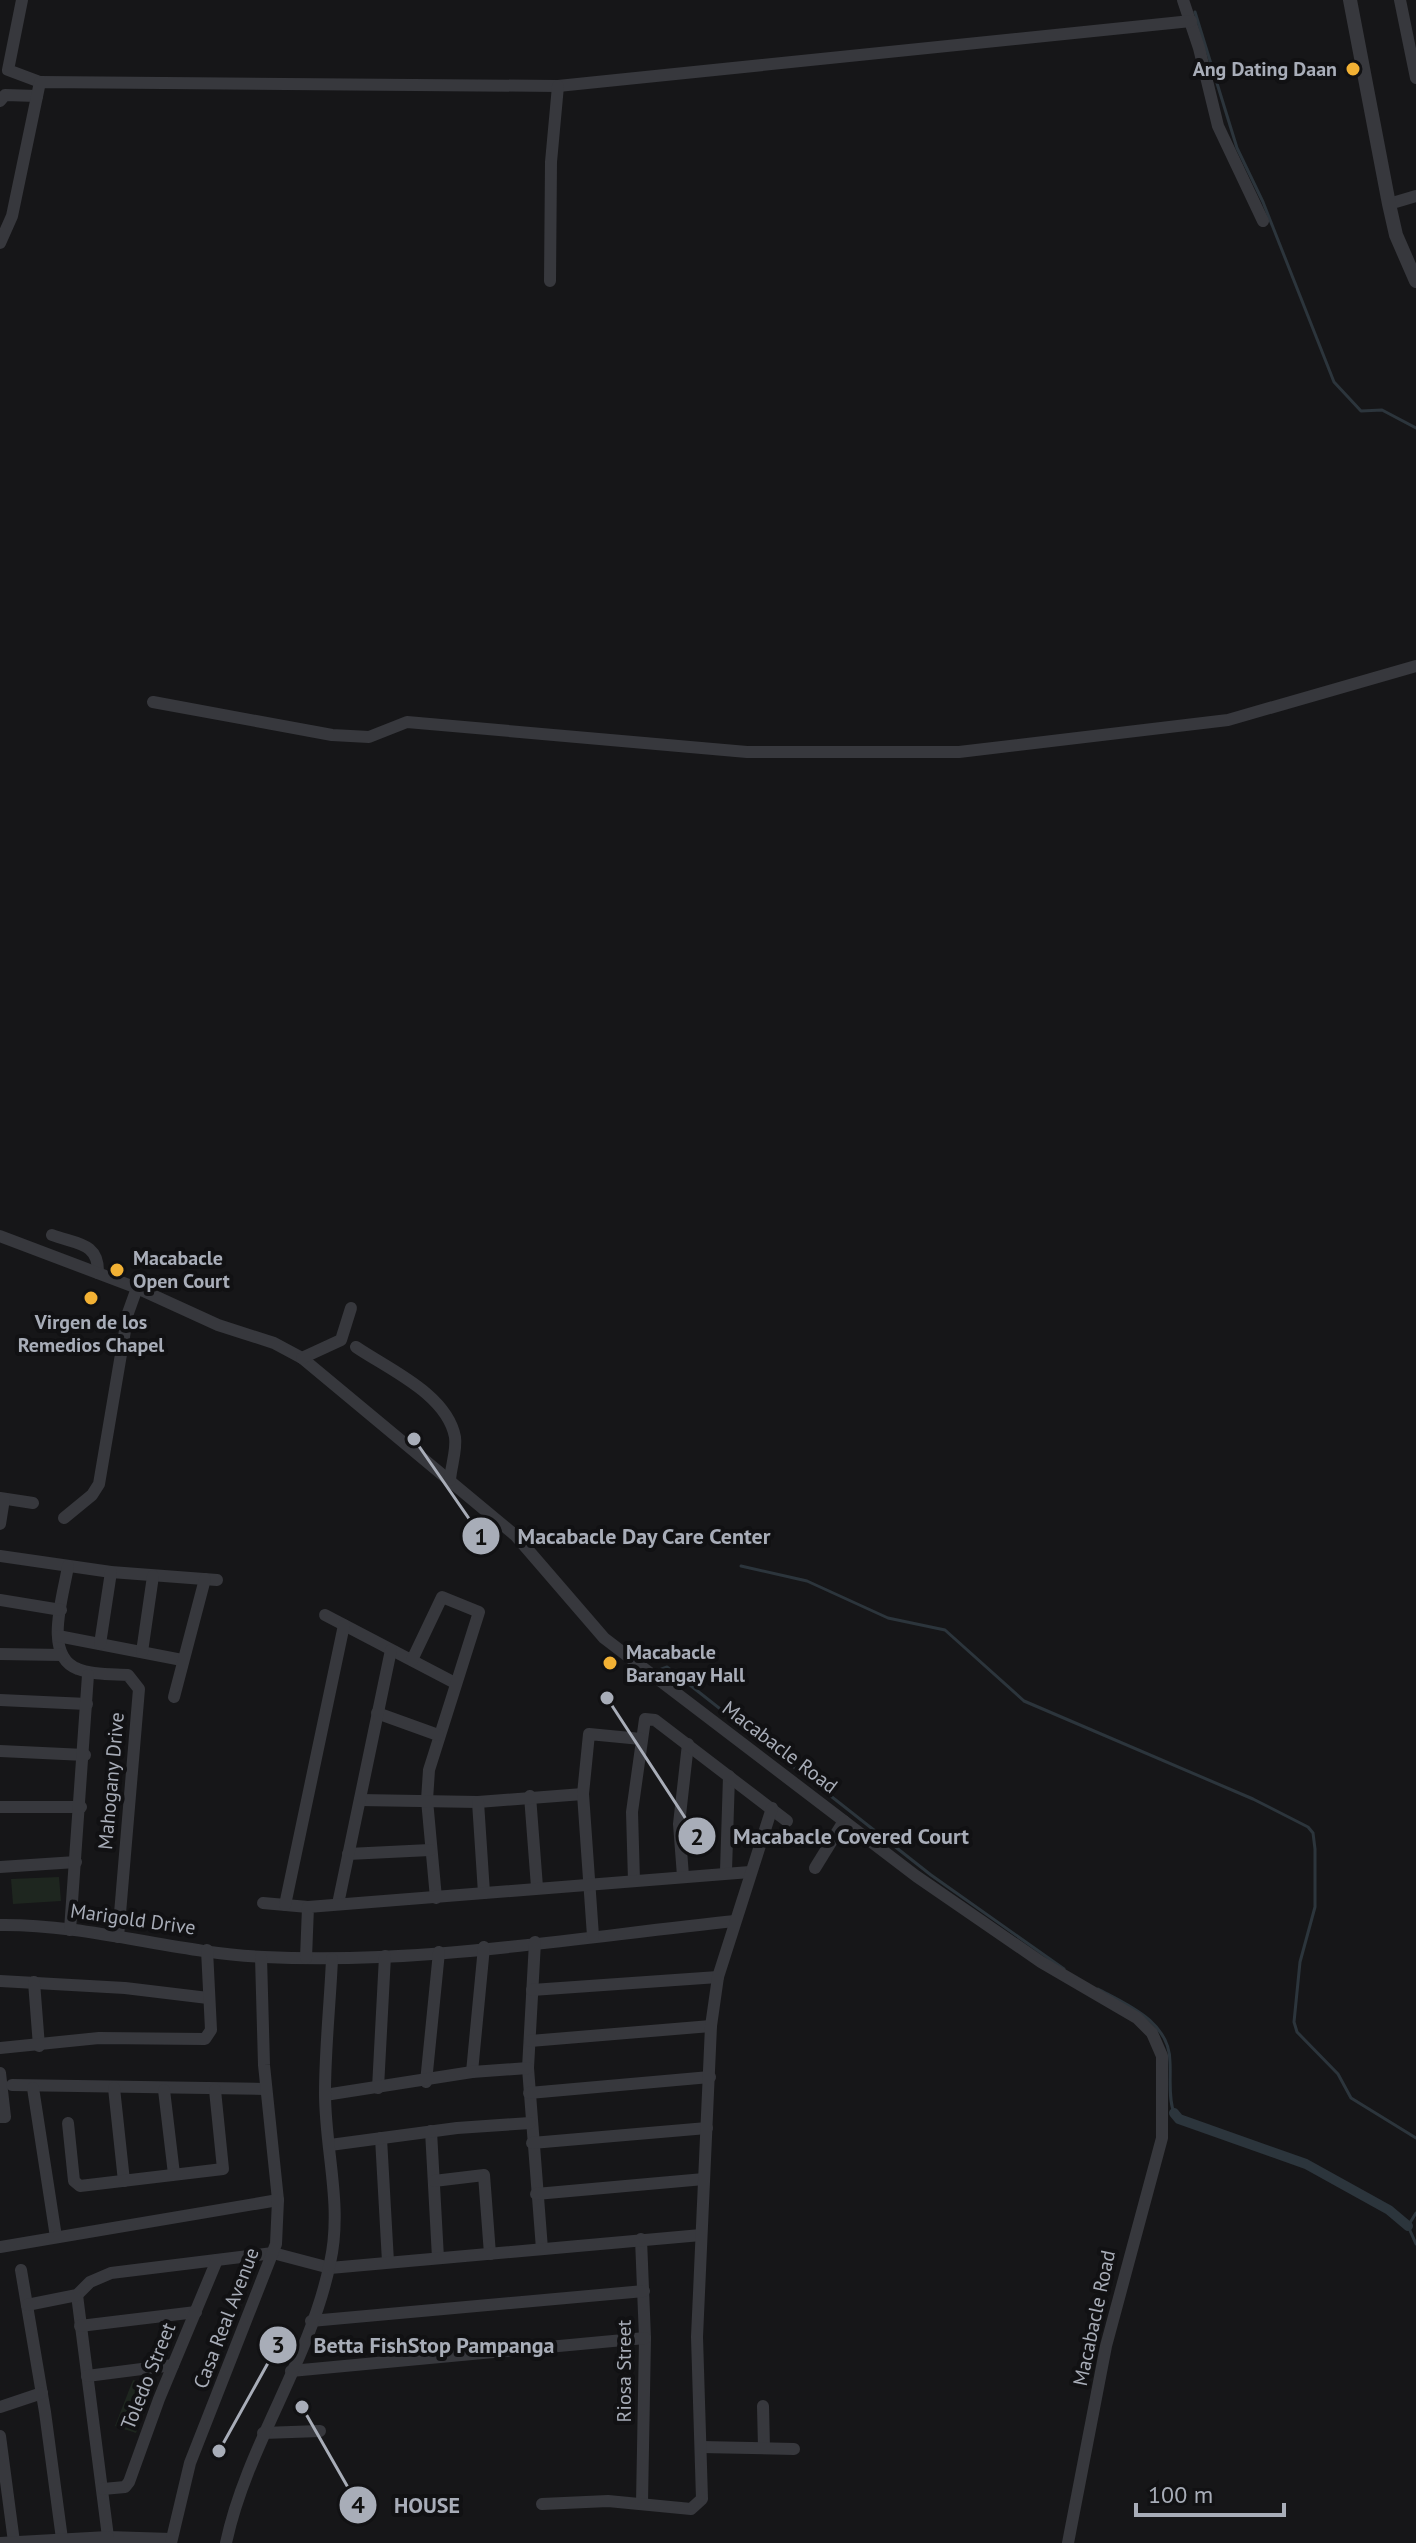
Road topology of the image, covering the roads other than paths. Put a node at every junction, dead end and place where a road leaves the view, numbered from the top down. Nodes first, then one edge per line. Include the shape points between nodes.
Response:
1 (22, 0) edge
2 (1183, 0) edge
3 (1350, 0) edge
4 (1400, 0) edge
5 (1410, 18) edge
6 (1191, 21) junction
7 (1416, 78) edge
8 (40, 82) junction
9 (558, 86) junction
10 (37, 96) junction
11 (0, 101) edge
12 (1416, 196) edge
13 (1389, 204) junction
14 (1263, 221) dead end
15 (3, 236) edge
16 (550, 281) dead end
17 (1416, 281) edge
18 (1416, 666) edge
19 (153, 702) dead end
20 (52, 1235) dead end
21 (0, 1236) edge
22 (98, 1273) junction
23 (137, 1288) junction
24 (351, 1308) dead end
25 (356, 1347) dead end
26 (302, 1358) junction
27 (450, 1480) junction
28 (2, 1498) edge
29 (33, 1503) dead end
30 (64, 1518) dead end
31 (0, 1524) edge
32 (0, 1556) edge
33 (68, 1566) junction
34 (111, 1572) junction
35 (153, 1576) junction
36 (0, 1600) edge
37 (61, 1610) junction
38 (325, 1615) dead end
39 (344, 1625) junction
40 (58, 1636) junction
41 (100, 1644) junction
42 (391, 1650) junction
43 (142, 1652) junction
44 (0, 1654) edge
45 (62, 1655) junction
46 (182, 1660) junction
47 (412, 1660) junction
48 (88, 1675) dead end
49 (455, 1683) junction
50 (174, 1697) dead end
51 (0, 1700) edge
52 (87, 1704) junction
53 (377, 1713) junction
54 (438, 1735) junction
55 (641, 1739) junction
56 (688, 1744) junction
57 (0, 1751) edge
58 (85, 1755) junction
59 (729, 1776) junction
60 (583, 1794) junction
61 (530, 1796) junction
62 (360, 1800) junction
63 (427, 1800) junction
64 (478, 1802) junction
65 (0, 1807) edge
66 (81, 1807) junction
67 (772, 1808) junction
68 (787, 1821) dead end
69 (844, 1821) junction
70 (430, 1850) junction
71 (348, 1854) junction
72 (76, 1862) junction
73 (0, 1867) edge
74 (815, 1868) dead end
75 (726, 1871) junction
76 (750, 1872) junction
77 (683, 1876) junction
78 (634, 1881) junction
79 (537, 1887) junction
80 (588, 1887) junction
81 (484, 1893) junction
82 (436, 1898) junction
83 (263, 1903) dead end
84 (338, 1904) junction
85 (285, 1905) junction
86 (308, 1907) junction
87 (735, 1921) junction
88 (0, 1925) edge
89 (70, 1930) junction
90 (593, 1936) junction
91 (118, 1937) junction
92 (535, 1942) junction
93 (484, 1947) junction
94 (207, 1950) junction
95 (439, 1952) junction
96 (385, 1956) junction
97 (261, 1957) junction
98 (306, 1958) junction
99 (332, 1959) junction
100 (718, 1977) junction
101 (0, 1981) edge
102 (34, 1982) junction
103 (532, 1990) junction
104 (208, 1998) junction
105 (711, 2026) junction
106 (530, 2041) junction
107 (39, 2046) junction
108 (0, 2048) edge
109 (528, 2068) junction
110 (472, 2072) junction
111 (0, 2073) edge
112 (710, 2077) junction
113 (426, 2082) junction
114 (12, 2085) dead end
115 (33, 2088) junction
116 (114, 2088) junction
117 (378, 2088) junction
118 (265, 2089) junction
119 (164, 2090) junction
120 (215, 2090) junction
121 (529, 2093) junction
122 (325, 2095) junction
123 (0, 2117) edge
124 (68, 2123) dead end
125 (530, 2123) junction
126 (707, 2128) junction
127 (431, 2131) junction
128 (381, 2138) junction
129 (532, 2143) junction
130 (330, 2145) junction
131 (174, 2174) junction
132 (704, 2179) junction
133 (124, 2181) junction
134 (434, 2181) junction
135 (536, 2194) junction
136 (278, 2200) junction
137 (701, 2235) junction
138 (56, 2237) junction
139 (641, 2239) junction
140 (0, 2247) edge
141 (542, 2249) junction
142 (273, 2253) junction
143 (490, 2254) junction
144 (438, 2258) junction
145 (217, 2260) junction
146 (388, 2262) junction
147 (330, 2268) junction
148 (21, 2270) dead end
149 (644, 2291) junction
150 (77, 2295) junction
151 (27, 2305) junction
152 (196, 2312) junction
153 (311, 2321) junction
154 (80, 2326) junction
155 (645, 2338) junction
156 (173, 2365) junction
157 (291, 2371) junction
158 (87, 2376) junction
159 (42, 2393) junction
160 (763, 2406) dead end
161 (0, 2407) edge
162 (320, 2431) dead end
163 (263, 2433) junction
164 (1, 2444) edge
165 (701, 2447) junction
166 (764, 2448) junction
167 (794, 2449) dead end
168 (103, 2489) junction
169 (642, 2503) junction
170 (542, 2504) dead end
171 (62, 2539) junction
172 (108, 2540) edge
173 (171, 2541) edge
174 (14, 2542) edge
175 (0, 2543) edge
176 (226, 2543) edge
177 (1068, 2543) edge

1 - 8 street via 8,70
2 - 6 street
3 - 13 street
4 - 5 street
5 - 7 street
6 - 9 street
6 - 14 street via 1218,126
8 - 9 street
8 - 10 street
9 - 16 street
10 - 11 street via 5,95
10 - 15 street
12 - 13 street
13 - 17 street
18 - 19 street via 1228,720 892,755 747,752 407,722 369,737 332,735
20 - 22 street via 92,1250
21 - 22 street, Macabacle Road
22 - 23 street, Macabacle Road
23 - 26 street, Macabacle Road
23 - 30 street via 128,1313 99,1484
24 - 26 street via 341,1340
25 - 27 street via 438,1404 456,1440
26 - 27 street, Macabacle Road
27 - 69 street, Macabacle Road via 516,1536 604,1638
28 - 29 street
28 - 31 street
32 - 33 street
33 - 34 street
33 - 37 street
34 - 35 street
34 - 41 street
35 - 43 street
35 - 46 street via 211,1580
36 - 37 street
37 - 40 street
38 - 39 street
39 - 42 street
39 - 85 street
40 - 41 street
40 - 45 street
41 - 43 street
42 - 47 street
42 - 53 street
43 - 46 street
44 - 45 street
45 - 91 street, Mahogany Drive via 77,1669 128,1675 139,1689
46 - 50 street
47 - 49 street
47 - 49 street via 442,1597 472,1607 479,1612 478,1621
48 - 52 street, Mahogany Drive
49 - 54 street
51 - 52 street
52 - 58 street, Mahogany Drive
53 - 54 street
53 - 62 street
54 - 63 street
55 - 56 street via 645,1719 650,1718
55 - 60 street via 589,1734
55 - 78 street via 632,1812
56 - 59 street
56 - 77 street via 679,1824
57 - 58 street
58 - 66 street, Mahogany Drive
59 - 67 street
59 - 75 street
60 - 61 street
60 - 80 street
61 - 64 street
61 - 79 street
62 - 63 street
62 - 71 street
63 - 64 street
63 - 70 street
64 - 81 street
65 - 66 street
66 - 72 street, Mahogany Drive
67 - 68 street
67 - 76 street
69 - 74 street
69 - 177 street, Macabacle Road via 1041,1962 1137,2018 1152,2033 1162,2056 1162,2138 1109,2332
70 - 71 street
70 - 82 street
71 - 84 street
72 - 73 street
72 - 89 street, Mahogany Drive
75 - 76 street
75 - 77 street
76 - 87 street
77 - 78 street
78 - 80 street
79 - 80 street
79 - 81 street
80 - 90 street
81 - 82 street
82 - 84 street
83 - 85 street
84 - 86 street
85 - 86 street
86 - 98 street
87 - 90 street, Marigold Drive
87 - 100 street
88 - 89 street, Marigold Drive
89 - 91 street, Marigold Drive
90 - 92 street, Marigold Drive
91 - 94 street, Marigold Drive
92 - 93 street, Marigold Drive
92 - 103 street
93 - 95 street, Marigold Drive
93 - 110 street
94 - 97 street, Marigold Drive
94 - 104 street
95 - 96 street, Marigold Drive
95 - 113 street
96 - 99 street, Marigold Drive
96 - 117 street
97 - 98 street, Marigold Drive
97 - 118 street, Casa Real Avenue
98 - 99 street, Marigold Drive
99 - 122 street
100 - 103 street
100 - 105 street
101 - 102 street
102 - 104 street
102 - 107 street
103 - 106 street
104 - 107 street via 211,2030 205,2039 99,2038
105 - 106 street
105 - 112 street
106 - 109 street
107 - 108 street
109 - 110 street
109 - 121 street
110 - 113 street
111 - 123 street via 5,2117
112 - 121 street
112 - 126 street
113 - 117 street
114 - 115 street
115 - 116 street
115 - 138 street
116 - 119 street
116 - 133 street
117 - 122 street
118 - 120 street
118 - 136 street, Casa Real Avenue
119 - 120 street
119 - 131 street
120 - 131 street via 223,2169
121 - 125 street
122 - 130 street
124 - 133 street via 76,2185
125 - 127 street
125 - 129 street
126 - 129 street
126 - 132 street
127 - 128 street
127 - 134 street
128 - 130 street
128 - 146 street
129 - 135 street
130 - 147 street via 336,2203
131 - 133 street
132 - 135 street
132 - 137 street
134 - 143 street via 484,2175
134 - 144 street
135 - 141 street
136 - 138 street
136 - 142 street, Casa Real Avenue
137 - 139 street
137 - 165 street
138 - 140 street
139 - 141 street
139 - 149 street, Riosa Street
141 - 143 street
142 - 145 street
142 - 147 street
142 - 173 street, Casa Real Avenue via 190,2463
143 - 144 street
144 - 146 street
145 - 150 street via 111,2273
145 - 152 street, Toledo Street
146 - 147 street
147 - 153 street
148 - 151 street
149 - 153 street
149 - 155 street, Riosa Street
150 - 151 street
150 - 154 street
151 - 159 street
152 - 154 street
152 - 156 street, Toledo Street
153 - 157 street
154 - 158 street
155 - 157 street
155 - 169 street, Riosa Street
156 - 158 street
156 - 168 street, Toledo Street via 129,2482
157 - 163 street
158 - 168 street
159 - 161 street
159 - 171 street
160 - 166 street
162 - 163 street
163 - 176 street via 232,2512
164 - 174 street
165 - 166 street
165 - 169 street via 702,2499 695,2507
166 - 167 street
168 - 172 street
169 - 170 street
171 - 172 street
171 - 174 street
172 - 173 street
174 - 175 street

